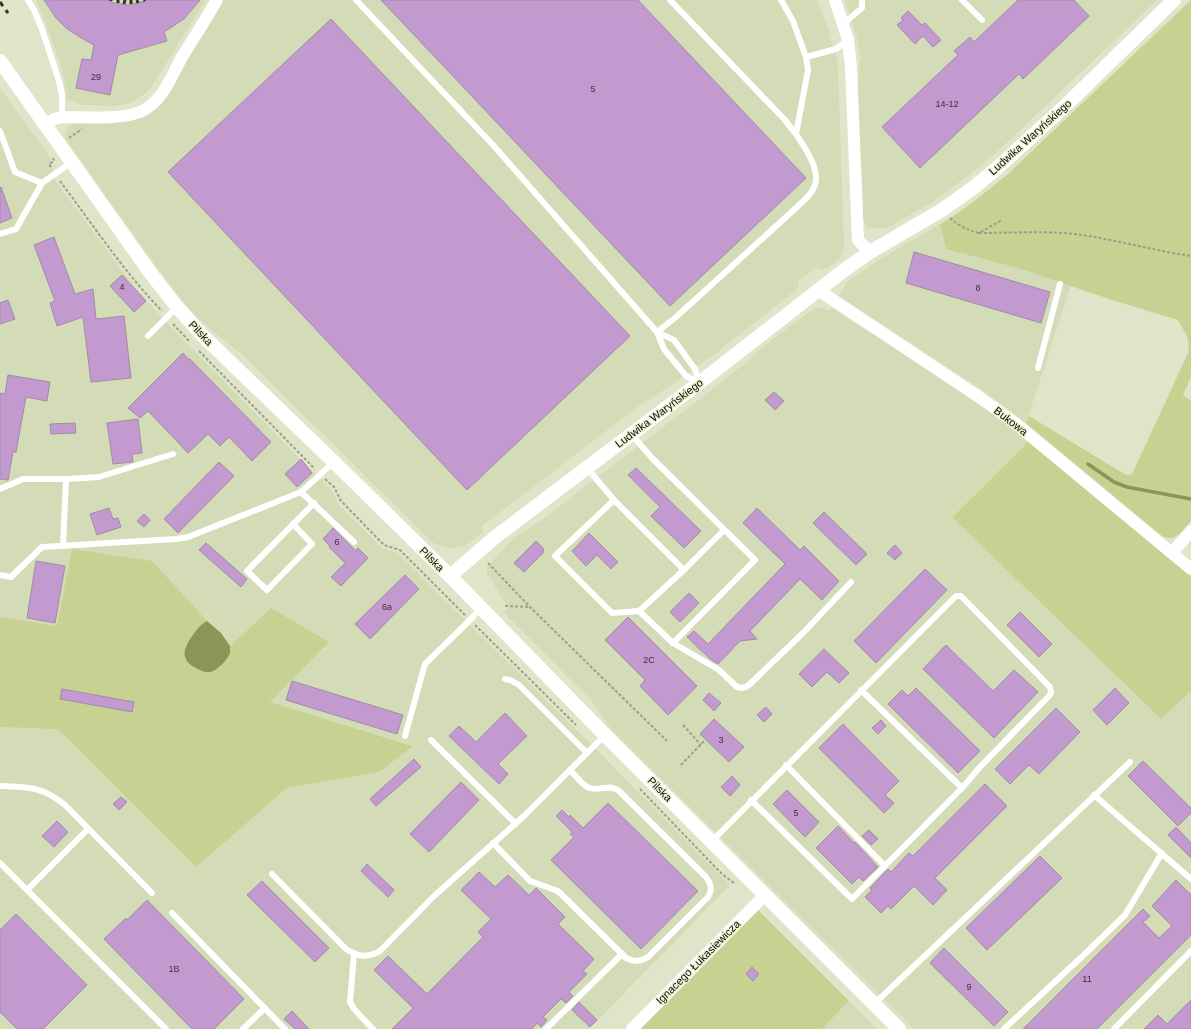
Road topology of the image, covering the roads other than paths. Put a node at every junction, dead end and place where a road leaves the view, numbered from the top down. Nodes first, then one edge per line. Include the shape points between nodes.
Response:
1 (28, 0) edge
2 (217, 0) edge
3 (356, 0) edge
4 (670, 0) edge
5 (781, 0) edge
6 (835, 0) edge
7 (862, 0) edge
8 (962, 0) edge
9 (1174, 0) edge
10 (982, 20) dead end
11 (843, 24) junction
12 (848, 40) junction
13 (806, 57) junction
14 (0, 61) edge
15 (62, 117) junction
16 (45, 125) junction
17 (0, 131) edge
18 (796, 134) junction
19 (72, 162) junction
20 (42, 183) junction
21 (0, 234) edge
22 (870, 252) junction
23 (1060, 284) dead end
24 (818, 290) junction
25 (177, 307) junction
26 (657, 332) junction
27 (148, 336) dead end
28 (1038, 368) dead end
29 (699, 383) junction
30 (631, 434) junction
31 (173, 454) dead end
32 (334, 462) junction
33 (586, 468) junction
34 (66, 479) junction
35 (0, 489) edge
36 (301, 492) junction
37 (614, 500) junction
38 (314, 504) junction
39 (293, 524) junction
40 (724, 530) junction
41 (1191, 531) edge
42 (354, 542) dead end
43 (64, 546) junction
44 (1172, 554) junction
45 (1191, 569) edge
46 (684, 570) junction
47 (0, 576) edge
48 (450, 576) junction
49 (851, 582) dead end
50 (481, 608) junction
51 (639, 611) junction
52 (673, 643) junction
53 (505, 679) dead end
54 (861, 690) junction
55 (605, 735) junction
56 (405, 736) dead end
57 (431, 740) dead end
58 (587, 753) junction
59 (1130, 762) dead end
60 (786, 765) junction
61 (570, 770) junction
62 (0, 786) edge
63 (962, 788) junction
64 (1094, 795) junction
65 (751, 800) junction
66 (516, 824) junction
67 (88, 829) junction
68 (712, 841) junction
69 (494, 843) junction
70 (1162, 853) junction
71 (0, 863) edge
72 (885, 866) junction
73 (272, 874) dead end
74 (1191, 879) edge
75 (27, 890) junction
76 (152, 893) dead end
77 (765, 895) junction
78 (172, 913) dead end
79 (1191, 951) edge
80 (354, 954) junction
81 (622, 954) junction
82 (874, 1004) junction
83 (265, 1008) junction
84 (166, 1029) edge
85 (243, 1029) edge
86 (285, 1029) edge
87 (373, 1029) edge
88 (546, 1029) edge
89 (632, 1029) edge
90 (899, 1029) edge
91 (1004, 1029) edge
92 (1114, 1029) edge

1 - 15 lane via 42,29 59,81
2 - 15 street via 162,94 154,102 131,115
3 - 26 lane via 494,146
4 - 18 lane
5 - 13 lane via 793,21
6 - 11 street
7 - 11 lane via 862,8
8 - 10 lane
9 - 22 street, Ludwika Waryńskiego via 1094,79 973,188 942,210
11 - 12 street
12 - 13 lane via 836,49
12 - 22 street via 858,240
13 - 18 lane via 808,70
14 - 16 street, Pilska
15 - 16 street
16 - 19 street, Pilska
17 - 20 lane via 15,172
18 - 26 lane via 815,170 816,181 811,192
19 - 20 lane
19 - 25 street, Pilska
20 - 21 lane via 16,229
22 - 24 street, Ludwika Waryńskiego
23 - 28 lane
24 - 29 street, Ludwika Waryńskiego
24 - 44 street, Bukowa via 1009,419
25 - 27 lane
25 - 32 street, Pilska
26 - 29 lane via 664,349 686,376
26 - 29 lane via 674,340 695,369
29 - 30 street, Ludwika Waryńskiego
30 - 33 street, Ludwika Waryńskiego
30 - 40 lane
31 - 34 lane via 99,477
32 - 36 lane
32 - 48 street, Pilska
33 - 37 lane
33 - 48 street, Ludwika Waryńskiego via 494,538
34 - 35 lane via 23,479
34 - 43 lane
36 - 38 lane
36 - 43 lane via 176,539
37 - 46 lane
37 - 51 lane via 555,556 612,613
38 - 39 lane
38 - 42 lane
39 - 39 lane via 312,544 267,590 247,571
40 - 46 lane
40 - 52 lane via 755,560
41 - 44 street
43 - 47 lane via 42,547 11,577
44 - 45 street, Bukowa
46 - 51 lane
48 - 50 street, Pilska
49 - 52 lane via 804,632 746,687 737,687 719,670
50 - 55 street, Pilska
50 - 56 lane via 425,664
51 - 52 lane
53 - 58 lane via 519,685
54 - 60 lane
54 - 63 lane
54 - 63 lane via 954,597 961,596 1048,683 1051,690 1049,696
55 - 58 lane
55 - 68 street, Pilska
57 - 66 lane
58 - 61 lane
59 - 64 lane
60 - 65 lane
60 - 72 lane
61 - 66 lane
61 - 81 lane via 589,788 611,787 618,790 706,877 712,888 708,897 648,957 631,961
62 - 67 lane via 20,786 45,792 65,805
63 - 72 lane
64 - 70 lane
64 - 82 lane
65 - 68 lane
65 - 72 lane via 852,899
66 - 69 lane
67 - 75 lane
67 - 76 lane
68 - 77 street, Pilska
69 - 80 lane via 434,896 380,951 372,955
69 - 81 lane via 530,881 558,891
70 - 74 lane
70 - 91 lane via 1125,915
71 - 75 lane
73 - 80 lane via 346,949
75 - 84 lane
77 - 82 street, Pilska
77 - 89 street, Ignacego Łukasiewicza
78 - 83 lane
79 - 92 lane
80 - 87 lane via 350,1002
81 - 88 lane
82 - 90 street, Pilska
83 - 85 lane
83 - 86 lane

